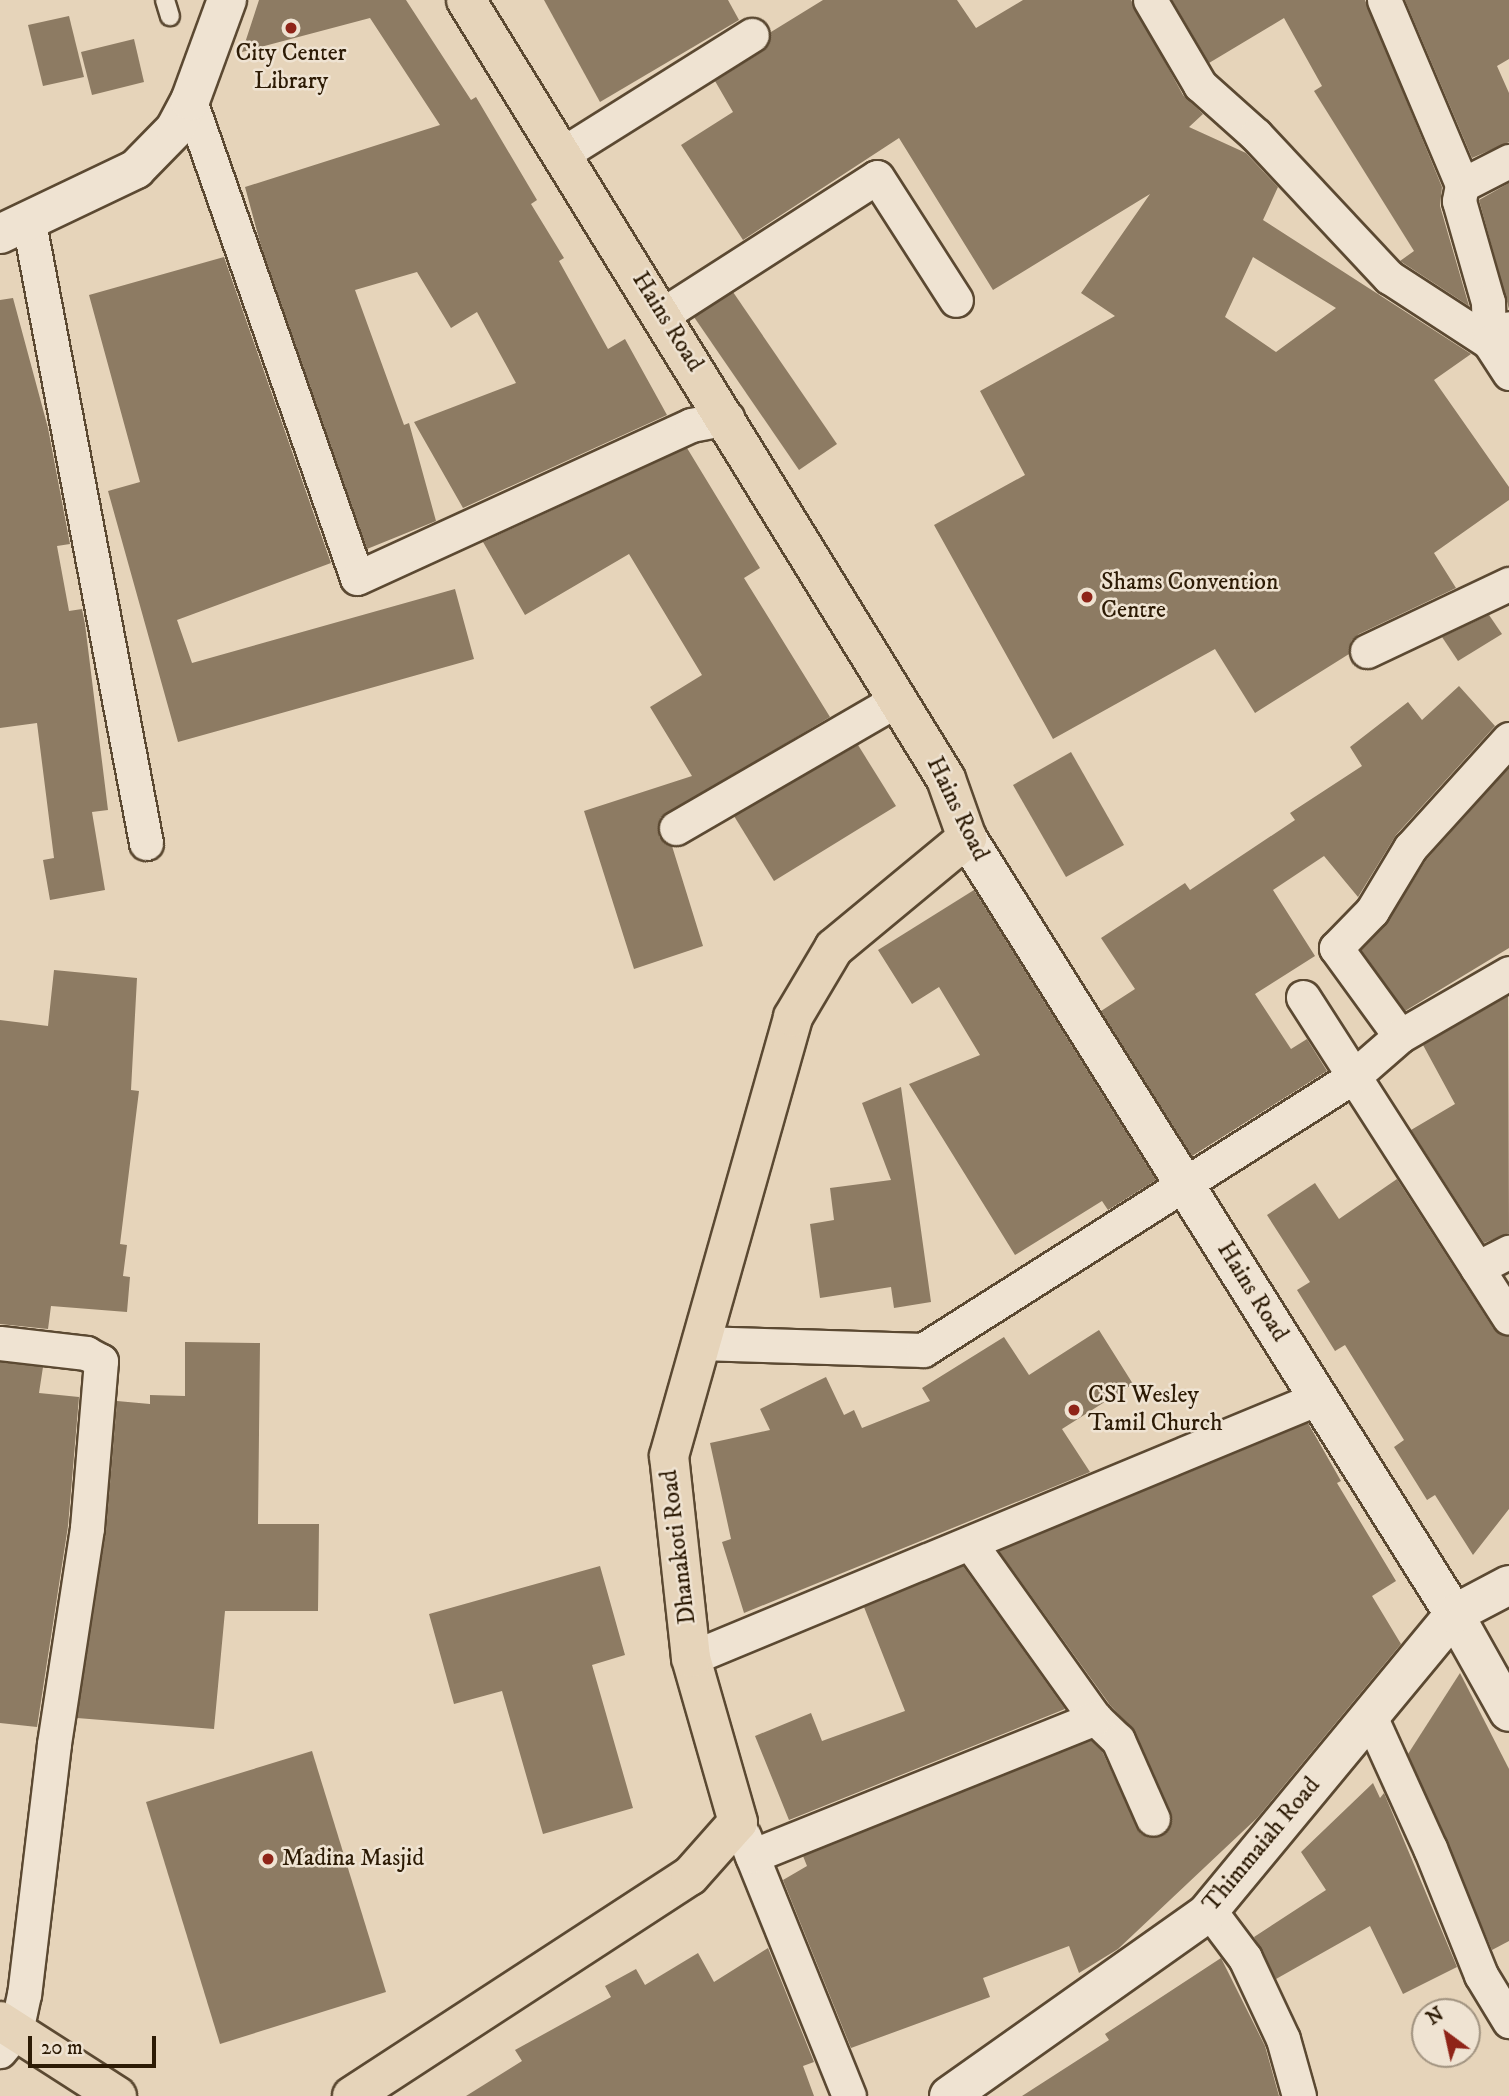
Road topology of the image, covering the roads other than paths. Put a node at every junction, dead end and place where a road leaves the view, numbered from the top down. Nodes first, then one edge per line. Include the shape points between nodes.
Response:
1 (227, 0) edge
2 (466, 0) edge
3 (1150, 0) edge
4 (1384, 0) edge
5 (752, 35) dead end
6 (190, 101) junction
7 (562, 154) junction
8 (1509, 161) edge
9 (1462, 185) junction
10 (14, 228) edge
11 (956, 300) dead end
12 (662, 315) junction
13 (1499, 335) edge
14 (1509, 373) edge
15 (727, 418) junction
16 (1509, 584) edge
17 (1509, 594) edge
18 (1509, 607) edge
19 (1367, 651) dead end
20 (897, 700) junction
21 (1509, 739) edge
22 (676, 828) dead end
23 (968, 838) junction
24 (146, 844) dead end
25 (1509, 972) edge
26 (1303, 997) dead end
27 (1401, 1036) junction
28 (1353, 1077) junction
29 (1185, 1186) junction
30 (1509, 1252) edge
31 (1477, 1268) junction
32 (1509, 1318) edge
33 (0, 1343) edge
34 (700, 1343) junction
35 (1318, 1398) junction
36 (970, 1543) junction
37 (1509, 1585) edge
38 (1454, 1614) junction
39 (691, 1658) junction
40 (1509, 1712) edge
41 (1370, 1716) junction
42 (1095, 1718) junction
43 (1153, 1819) dead end
44 (745, 1839) junction
45 (1209, 1910) junction
46 (1509, 2021) edge
47 (5, 2034) edge
48 (117, 2096) edge
49 (352, 2096) edge
50 (849, 2096) edge
51 (949, 2096) edge
52 (1299, 2096) edge

1 - 6 street
2 - 7 main road, Hains Road
3 - 13 street via 1200,85 1256,135 1389,277
4 - 9 street
5 - 7 street
6 - 10 street via 175,129 136,169
6 - 15 street via 357,578 691,425
7 - 12 main road, Hains Road
8 - 9 street
9 - 13 street via 1459,201
10 - 24 street
11 - 12 street via 877,177
12 - 15 main road, Hains Road
13 - 14 street
15 - 20 main road, Hains Road
16 - 19 street
17 - 18 street
20 - 22 street
20 - 23 main road, Hains Road via 946,779
21 - 27 street via 1410,848 1372,911 1336,948
23 - 29 street, Hains Road
23 - 34 main road, Dhanakoti Road via 834,948 793,1017
25 - 27 street
26 - 28 street
27 - 28 street
28 - 29 street
28 - 31 street
29 - 34 street via 923,1350
29 - 35 street, Hains Road
30 - 31 street
31 - 32 street
33 - 47 street via 86,1353 101,1361 87,1528
34 - 39 main road, Dhanakoti Road via 669,1456
35 - 36 street
35 - 38 street, Hains Road
36 - 39 street
36 - 42 street
37 - 38 street, Thimmaiah Road
38 - 40 street, Hains Road
38 - 41 street, Thimmaiah Road
39 - 44 main road, Dhanakoti Road
41 - 45 street, Thimmaiah Road
41 - 46 street via 1481,1975
42 - 43 street via 1118,1740
42 - 44 street
44 - 49 main road
44 - 50 street
45 - 51 street, Thimmaiah Road
45 - 52 street via 1245,1958 1283,2039
47 - 48 main road

